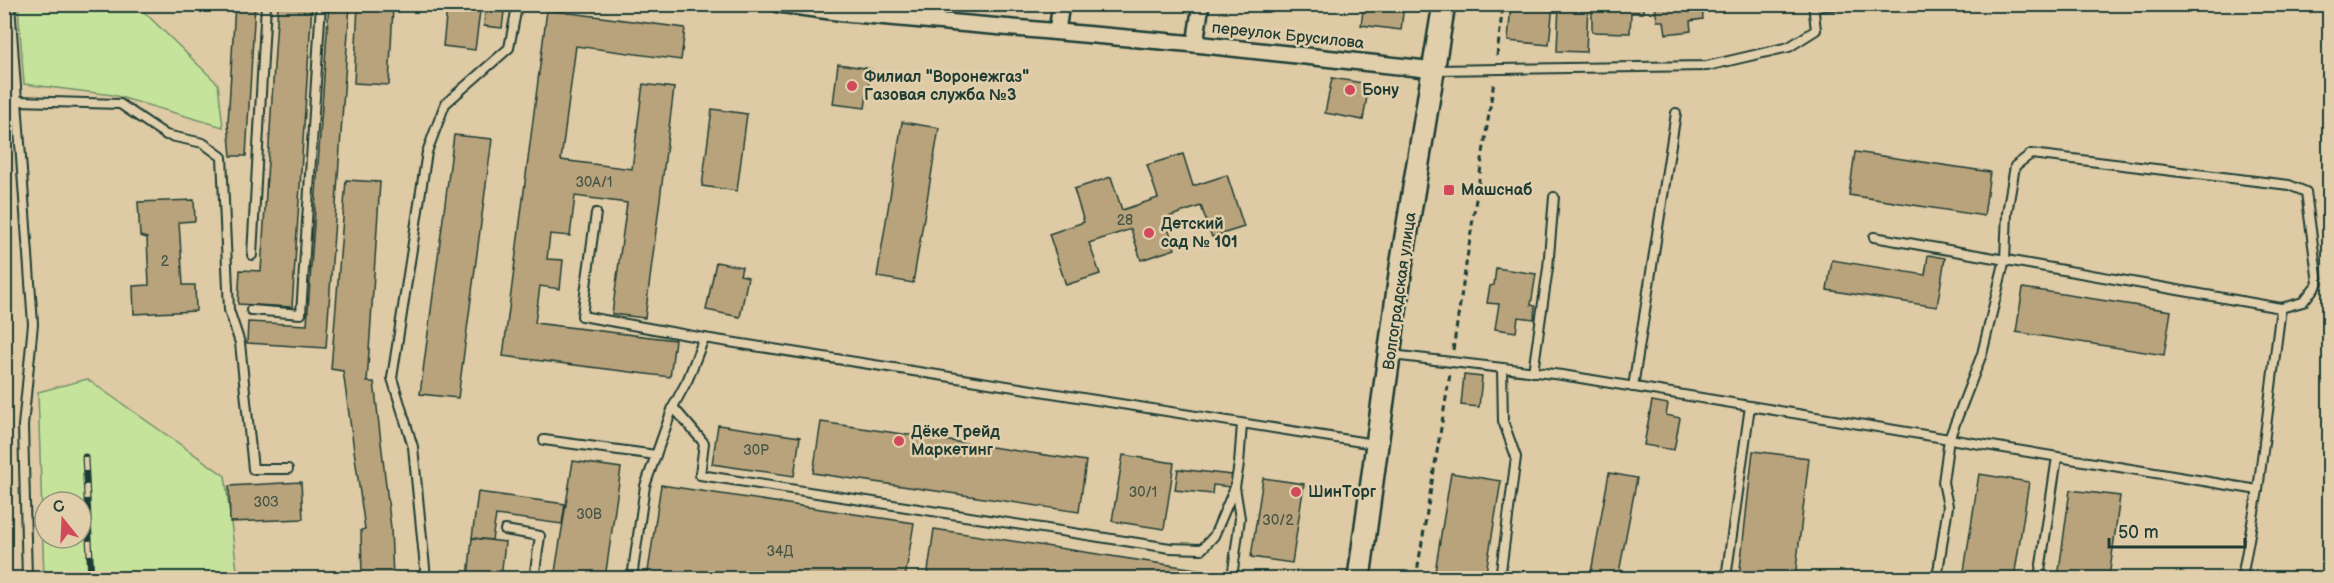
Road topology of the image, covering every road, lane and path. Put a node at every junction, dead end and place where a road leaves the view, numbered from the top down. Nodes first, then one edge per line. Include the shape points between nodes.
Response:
1 (10, 4) edge
2 (266, 4) edge
3 (321, 4) edge
4 (515, 4) edge
5 (779, 4) edge
6 (1061, 4) edge
7 (1201, 4) edge
8 (1444, 4) edge
9 (1503, 4) edge
10 (1841, 4) edge
11 (1813, 6) edge
12 (844, 9) edge
13 (1057, 31) junction
14 (1195, 44) junction
15 (1496, 69) junction
16 (1435, 70) junction
17 (18, 101) junction
18 (1676, 113) dead end
19 (1554, 197) dead end
20 (596, 213) dead end
21 (1874, 237) dead end
22 (252, 255) dead end
23 (2005, 260) junction
24 (2281, 308) junction
25 (251, 310) dead end
26 (704, 338) junction
27 (1390, 354) junction
28 (1452, 361) junction
29 (1502, 368) junction
30 (1533, 372) junction
31 (1633, 387) junction
32 (1750, 406) junction
33 (673, 407) junction
34 (1242, 424) junction
35 (1949, 439) junction
36 (544, 440) dead end
37 (1378, 445) junction
38 (656, 455) junction
39 (2057, 457) junction
40 (288, 469) dead end
41 (1234, 487) junction
42 (2258, 490) junction
43 (505, 530) dead end
44 (27, 579) edge
45 (426, 579) edge
46 (534, 579) edge
47 (632, 579) edge
48 (1232, 579) edge
49 (1359, 579) edge
50 (1416, 579) edge
51 (1500, 579) edge
52 (1726, 579) edge
53 (1937, 579) edge
54 (2039, 579) edge
55 (2242, 579) edge

1 - 17 lane
2 - 22 lane
3 - 25 lane via 301,314
4 - 45 lane via 509,48 445,104 427,152 392,378 413,447
5 - 12 street, переулок Брусилова
6 - 13 street
7 - 14 street
8 - 16 main road, Волгоградская улица
9 - 15 path
10 - 11 lane
11 - 15 lane via 1816,30 1798,42 1707,66
12 - 13 street, переулок Брусилова
13 - 14 street, переулок Брусилова
14 - 16 street, переулок Брусилова
15 - 16 lane
15 - 28 path
16 - 27 main road, Волгоградская улица
17 - 40 lane via 120,104 166,135 203,143 222,157 229,310 240,343 253,469
17 - 44 lane via 33,324 23,426
18 - 31 lane
19 - 30 lane
20 - 26 lane via 582,316
21 - 23 lane
23 - 24 lane
23 - 24 lane via 2015,166 2031,154 2289,185 2306,192 2318,284 2303,302
23 - 35 lane via 1982,354
24 - 42 lane
26 - 33 lane
26 - 34 lane
27 - 28 lane
27 - 37 main road, Волгоградская улица
28 - 29 lane
28 - 50 path
29 - 30 lane
29 - 51 lane via 1503,421 1516,457
30 - 31 lane
31 - 32 lane
32 - 35 lane
32 - 52 lane
33 - 38 lane
33 - 41 lane via 704,444 700,474 1170,548 1202,549 1214,536
34 - 37 lane
34 - 41 lane
35 - 39 lane
35 - 53 lane via 1942,482 1948,506
36 - 38 lane
37 - 49 main road, Волгоградская улица
38 - 47 lane via 645,486
39 - 42 lane
39 - 54 lane
41 - 48 lane via 1240,518
42 - 55 lane
43 - 46 lane via 540,536

